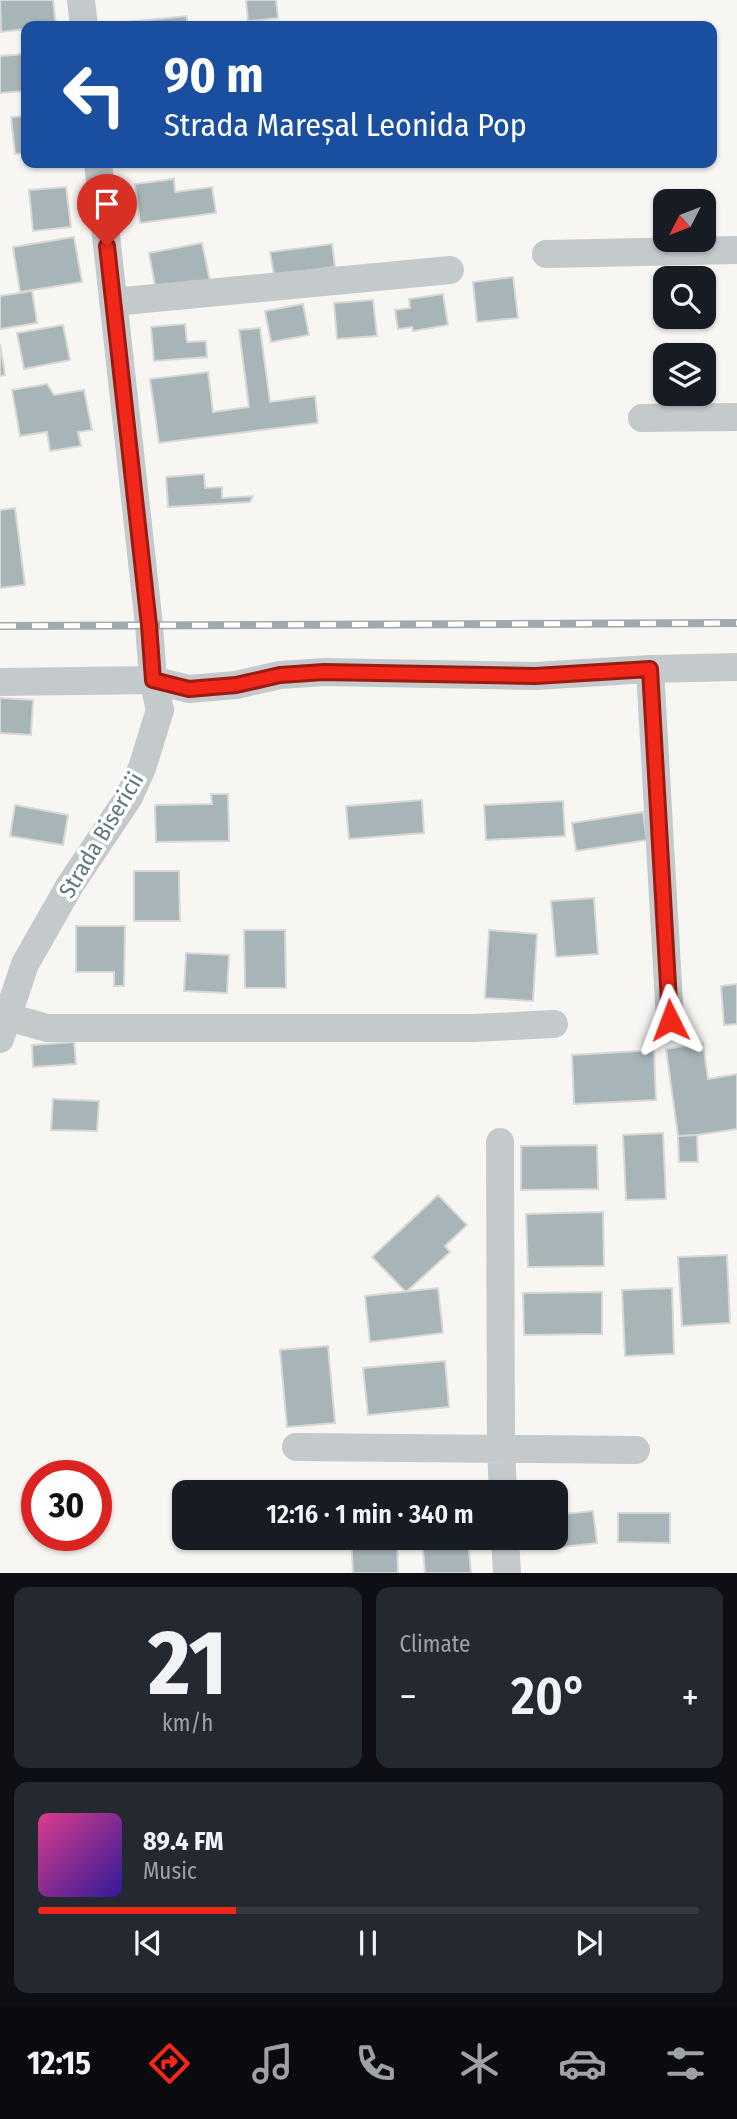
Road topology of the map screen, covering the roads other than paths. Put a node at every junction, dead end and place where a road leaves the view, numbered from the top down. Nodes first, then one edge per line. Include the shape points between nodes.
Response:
1 (81, 0) edge
2 (83, 21) edge
3 (99, 168) edge
4 (737, 250) edge
5 (546, 254) dead end
6 (450, 270) dead end
7 (113, 302) junction
8 (737, 417) edge
9 (642, 418) dead end
10 (737, 667) edge
11 (650, 669) junction
12 (153, 680) junction
13 (0, 682) edge
14 (670, 1020) dead end
15 (554, 1024) dead end
16 (4, 1028) edge
17 (500, 1142) dead end
18 (296, 1447) dead end
19 (501, 1448) junction
20 (636, 1450) dead end
21 (502, 1480) edge
22 (506, 1550) edge
23 (507, 1573) edge

1 - 2 street
3 - 7 street, Strada Bisericii
4 - 5 street
6 - 7 street
7 - 12 street, Strada Bisericii
8 - 9 street
10 - 11 street
11 - 12 street via 535,676 324,672 189,689
11 - 14 street
12 - 13 street
12 - 16 street, Strada Bisericii via 160,710 142,768 129,797 34,947
15 - 16 street
17 - 19 street
18 - 19 street
19 - 20 street
19 - 21 street
22 - 23 street

